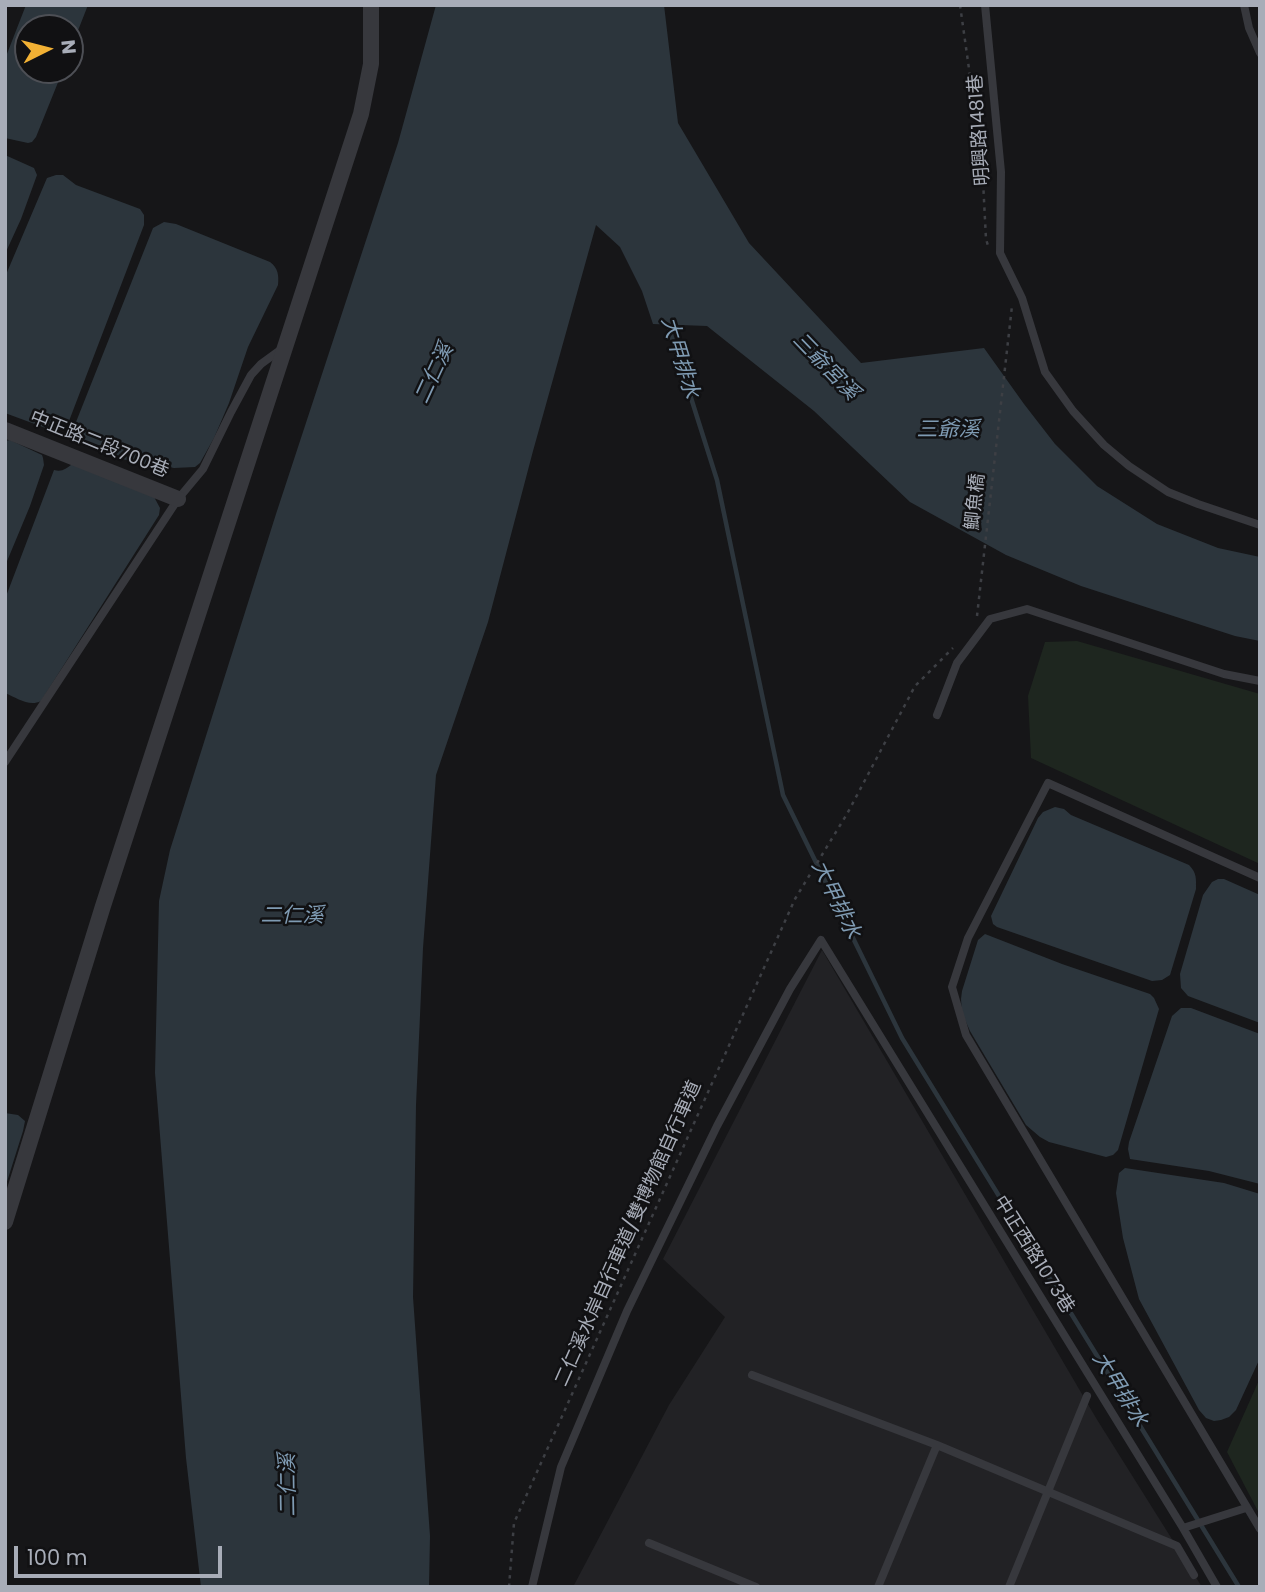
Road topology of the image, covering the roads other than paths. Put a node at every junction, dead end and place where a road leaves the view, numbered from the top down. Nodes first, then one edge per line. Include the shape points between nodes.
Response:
1 (371, 5) edge
2 (985, 5) edge
3 (1244, 5) edge
4 (1260, 53) edge
5 (285, 347) junction
6 (5, 430) edge
7 (178, 499) junction
8 (1260, 525) edge
9 (1260, 681) edge
10 (937, 715) dead end
11 (5, 762) edge
12 (1260, 878) edge
13 (5, 1222) edge
14 (752, 1375) dead end
15 (1087, 1395) dead end
16 (937, 1445) junction
17 (1046, 1492) junction
18 (1246, 1508) junction
19 (1183, 1528) junction
20 (1260, 1529) edge
21 (649, 1544) dead end
22 (1194, 1575) dead end
23 (532, 1587) edge
24 (756, 1587) edge
25 (878, 1587) edge
26 (1009, 1587) edge
27 (1217, 1587) edge

1 - 5 street via 371,64 361,114
2 - 8 lane, 明興路1481巷 via 1001,172 1000,253 1022,298 1045,372 1073,411 1129,466 1168,492
3 - 4 lane
5 - 7 lane via 251,375 203,470
5 - 13 street
6 - 7 street, 中正路二段700巷
7 - 11 lane
9 - 10 lane via 1224,674 1027,609 990,619 957,663
12 - 18 lane via 1048,783 968,939 952,987 966,1035
14 - 16 lane
15 - 17 lane
16 - 17 lane
16 - 25 lane
17 - 22 lane via 1177,1546
17 - 26 lane
18 - 19 lane
18 - 20 lane
19 - 23 lane, 中正西路1073巷 via 821,940 723,1115 627,1311 561,1467
19 - 27 lane, 中正西路1073巷
21 - 24 lane

